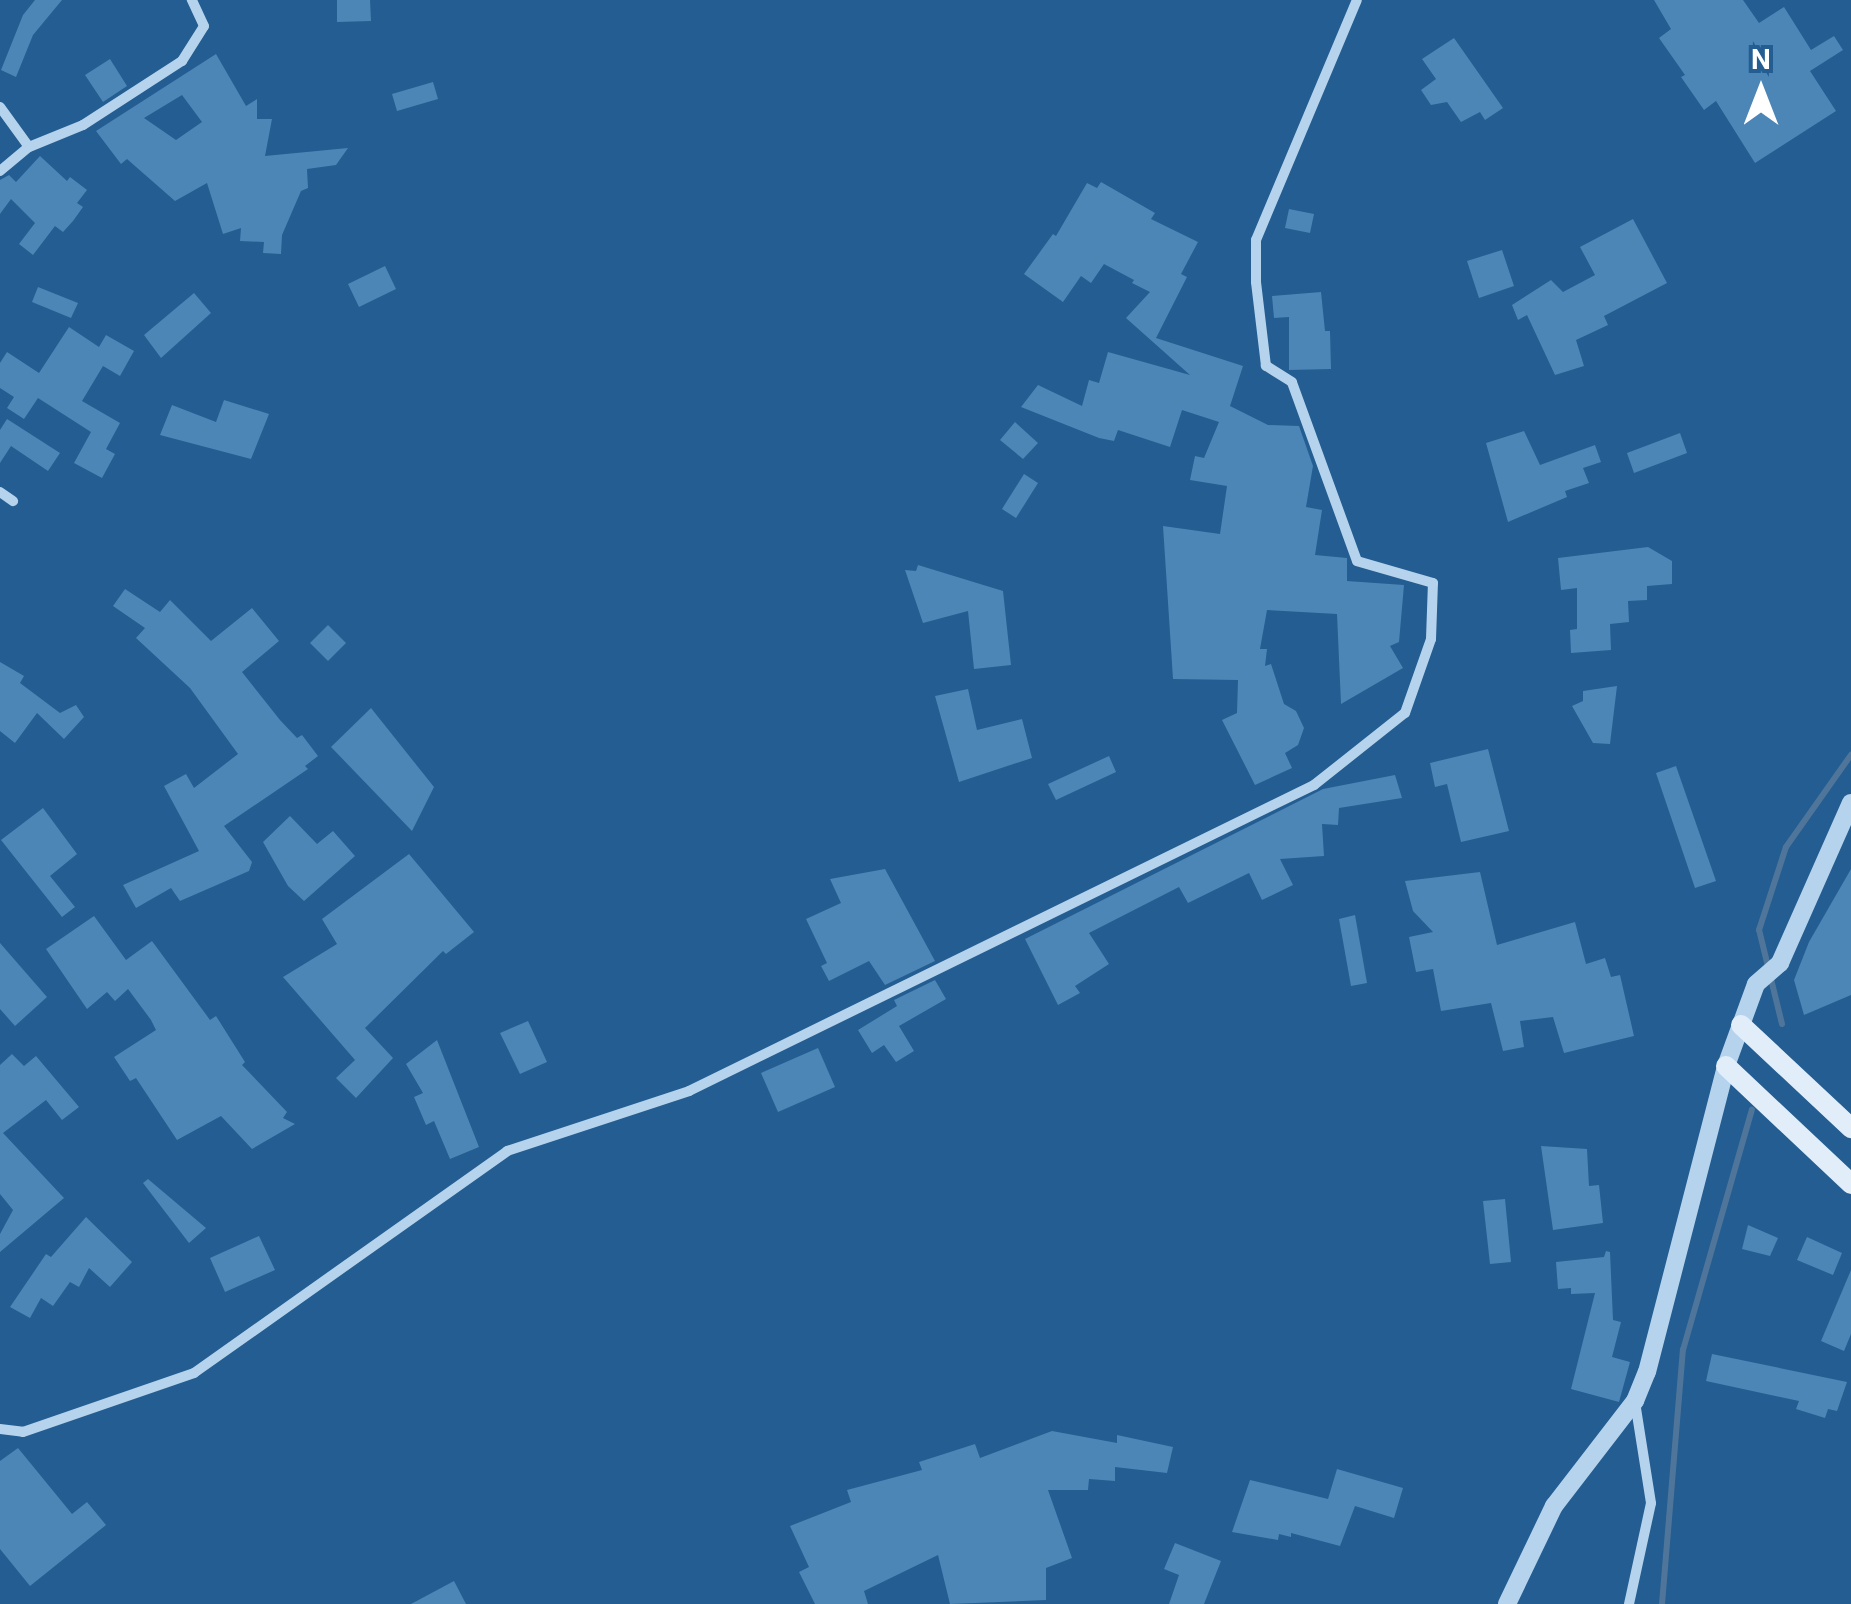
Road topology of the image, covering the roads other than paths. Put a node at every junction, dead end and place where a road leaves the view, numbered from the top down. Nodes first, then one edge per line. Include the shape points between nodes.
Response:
1 (192, 0) edge
2 (1357, 0) edge
3 (0, 108) edge
4 (30, 147) junction
5 (0, 170) edge
6 (0, 492) edge
7 (13, 501) dead end
8 (1851, 803) edge
9 (1741, 1025) junction
10 (1726, 1066) junction
11 (1851, 1128) edge
12 (1851, 1184) edge
13 (1635, 1401) junction
14 (0, 1429) edge
15 (1508, 1604) edge
16 (1629, 1604) edge

1 - 4 street via 204,26 182,62 83,125
2 - 14 street via 1256,240 1256,282 1266,366 1292,382 1358,561 1433,583 1431,640 1405,713 1314,785 689,1091 507,1151 194,1373 24,1432
3 - 4 street
4 - 5 street
6 - 7 street
8 - 9 street via 1780,963 1756,984
9 - 10 street
9 - 11 main road
10 - 12 main road
10 - 13 street
13 - 15 street via 1554,1506
13 - 16 street via 1650,1503

